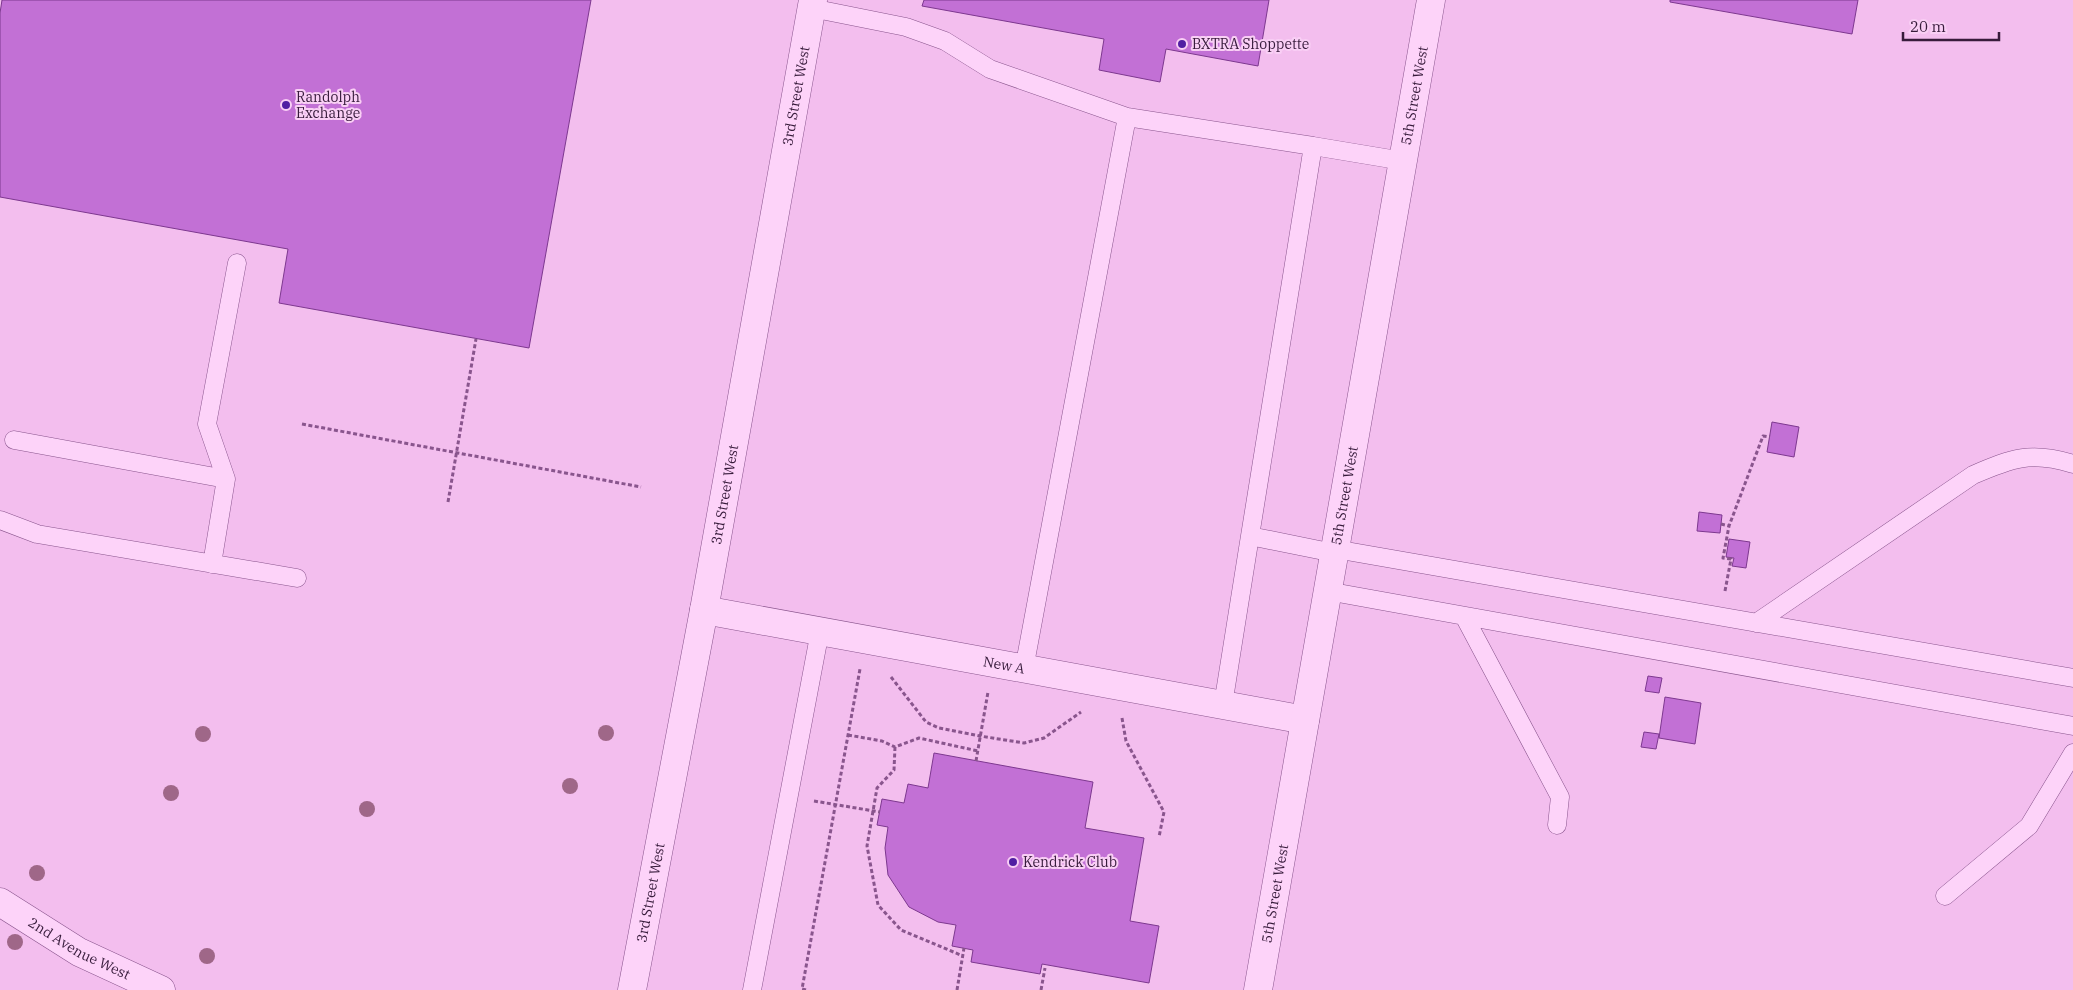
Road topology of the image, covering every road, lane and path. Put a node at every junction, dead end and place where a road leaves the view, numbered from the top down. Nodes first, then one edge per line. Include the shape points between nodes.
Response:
1 (1431, 0) edge
2 (812, 4) edge
3 (1127, 117) junction
4 (1314, 146) junction
5 (1402, 161) junction
6 (237, 263) dead end
7 (476, 339) dead end
8 (302, 424) dead end
9 (1770, 437) dead end
10 (14, 440) dead end
11 (456, 453) junction
12 (2073, 464) edge
13 (226, 479) junction
14 (640, 486) dead end
15 (448, 502) dead end
16 (0, 520) edge
17 (1721, 524) dead end
18 (1729, 526) junction
19 (1250, 536) junction
20 (1335, 551) junction
21 (212, 564) junction
22 (297, 578) dead end
23 (1328, 591) junction
24 (704, 610) junction
25 (1464, 616) junction
26 (1721, 616) junction
27 (1756, 622) junction
28 (820, 632) junction
29 (992, 663) junction
30 (868, 667) dead end
31 (1024, 669) junction
32 (890, 675) dead end
33 (2073, 678) edge
34 (1222, 705) junction
35 (1086, 710) dead end
36 (1120, 715) dead end
37 (1305, 720) junction
38 (2073, 726) edge
39 (848, 735) junction
40 (980, 736) junction
41 (895, 748) junction
42 (978, 750) junction
43 (2073, 753) edge
44 (976, 761) dead end
45 (788, 796) junction
46 (836, 805) junction
47 (872, 811) junction
48 (880, 812) dead end
49 (1557, 825) dead end
50 (1159, 837) dead end
51 (1945, 896) dead end
52 (0, 902) edge
53 (964, 948) dead end
54 (962, 956) junction
55 (1045, 968) dead end
56 (133, 984) edge
57 (161, 990) edge
58 (632, 990) edge
59 (752, 990) edge
60 (806, 990) edge
61 (957, 990) edge
62 (1041, 990) edge
63 (1258, 990) edge

1 - 5 street, 5th Street West
2 - 3 lane via 906,27 945,41 990,69
2 - 24 street, 3rd Street West
3 - 4 lane
3 - 31 lane
4 - 5 lane
4 - 19 lane
5 - 20 street, 5th Street West
6 - 13 lane via 207,424
7 - 11 path
8 - 11 path
9 - 18 path via 1763,436
10 - 13 lane
11 - 14 path
11 - 15 path
12 - 27 lane via 2047,456 2008,460 1973,475
13 - 21 lane
16 - 21 lane via 37,534
17 - 18 path
18 - 26 path via 1723,558 1731,559
19 - 20 lane
19 - 34 lane
20 - 23 street, 5th Street West
20 - 26 lane
21 - 22 lane
23 - 25 lane
23 - 37 street, 5th Street West
24 - 28 street, New A
24 - 58 street, 3rd Street West
25 - 38 lane
25 - 49 lane via 1560,798
26 - 27 lane
27 - 33 lane
28 - 29 street, New A
28 - 45 lane
29 - 31 street, New A
29 - 40 path
30 - 39 path via 860,666
31 - 34 street, New A
32 - 40 path via 926,722 939,728
34 - 37 street, New A
35 - 40 path via 1078,712 1044,738 1024,744
36 - 50 path via 1126,741 1164,812
37 - 63 street, 5th Street West
39 - 41 path via 882,741
39 - 46 path
40 - 42 path
41 - 42 path via 919,738
41 - 47 path via 894,770 877,788
42 - 44 path
43 - 51 lane via 2029,826
45 - 46 path
45 - 59 lane
46 - 47 path
46 - 60 path via 802,989
47 - 48 path
47 - 54 path via 867,846 878,905 901,930
52 - 56 street, 2nd Avenue West
53 - 54 path
54 - 61 path
55 - 62 path
56 - 57 street, 2nd Avenue West

